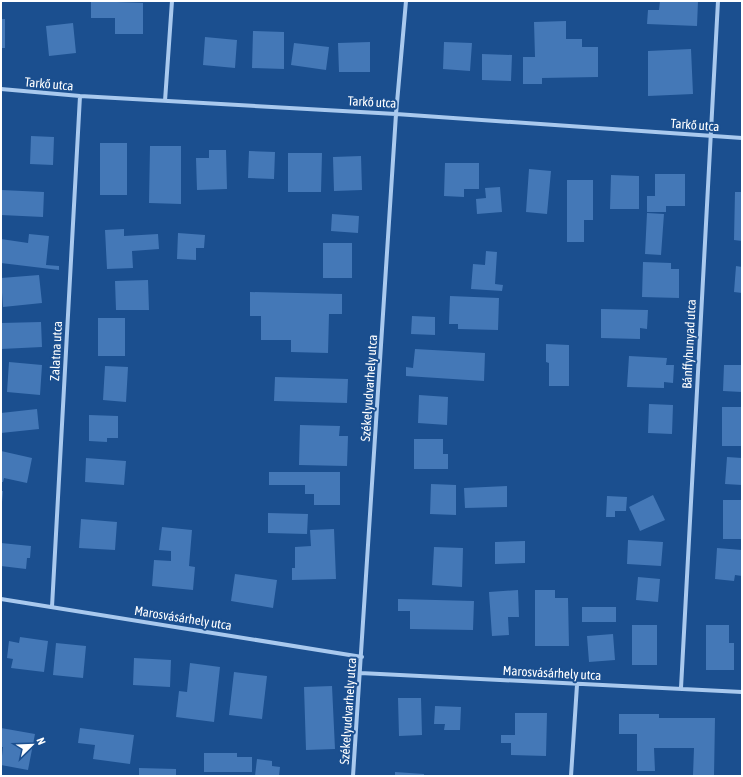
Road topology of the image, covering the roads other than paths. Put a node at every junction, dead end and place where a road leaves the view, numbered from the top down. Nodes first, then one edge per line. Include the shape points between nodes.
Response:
1 (172, 1) edge
2 (406, 1) edge
3 (718, 1) edge
4 (1, 89) edge
5 (80, 96) junction
6 (165, 101) junction
7 (396, 114) junction
8 (710, 136) junction
9 (742, 138) edge
10 (1, 599) edge
11 (52, 607) junction
12 (362, 657) junction
13 (360, 673) junction
14 (578, 685) junction
15 (681, 688) junction
16 (742, 692) edge
17 (353, 776) edge
18 (571, 776) edge

1 - 6 street
2 - 7 street, Székelyudvarhely utca
3 - 8 street, Bánffyhunyad utca
4 - 5 street, Tarkő utca
5 - 6 street, Tarkő utca
5 - 11 street, Zalatna utca
6 - 7 street, Tarkő utca
7 - 8 street, Tarkő utca
7 - 12 street, Székelyudvarhely utca
8 - 9 street, Tarkő utca
8 - 15 street, Bánffyhunyad utca
10 - 11 street, Marosvásárhely utca
11 - 12 street, Marosvásárhely utca
12 - 13 street, Székelyudvarhely utca
13 - 14 street, Marosvásárhely utca
13 - 17 street, Székelyudvarhely utca
14 - 15 street, Marosvásárhely utca
14 - 18 street
15 - 16 street, Marosvásárhely utca

